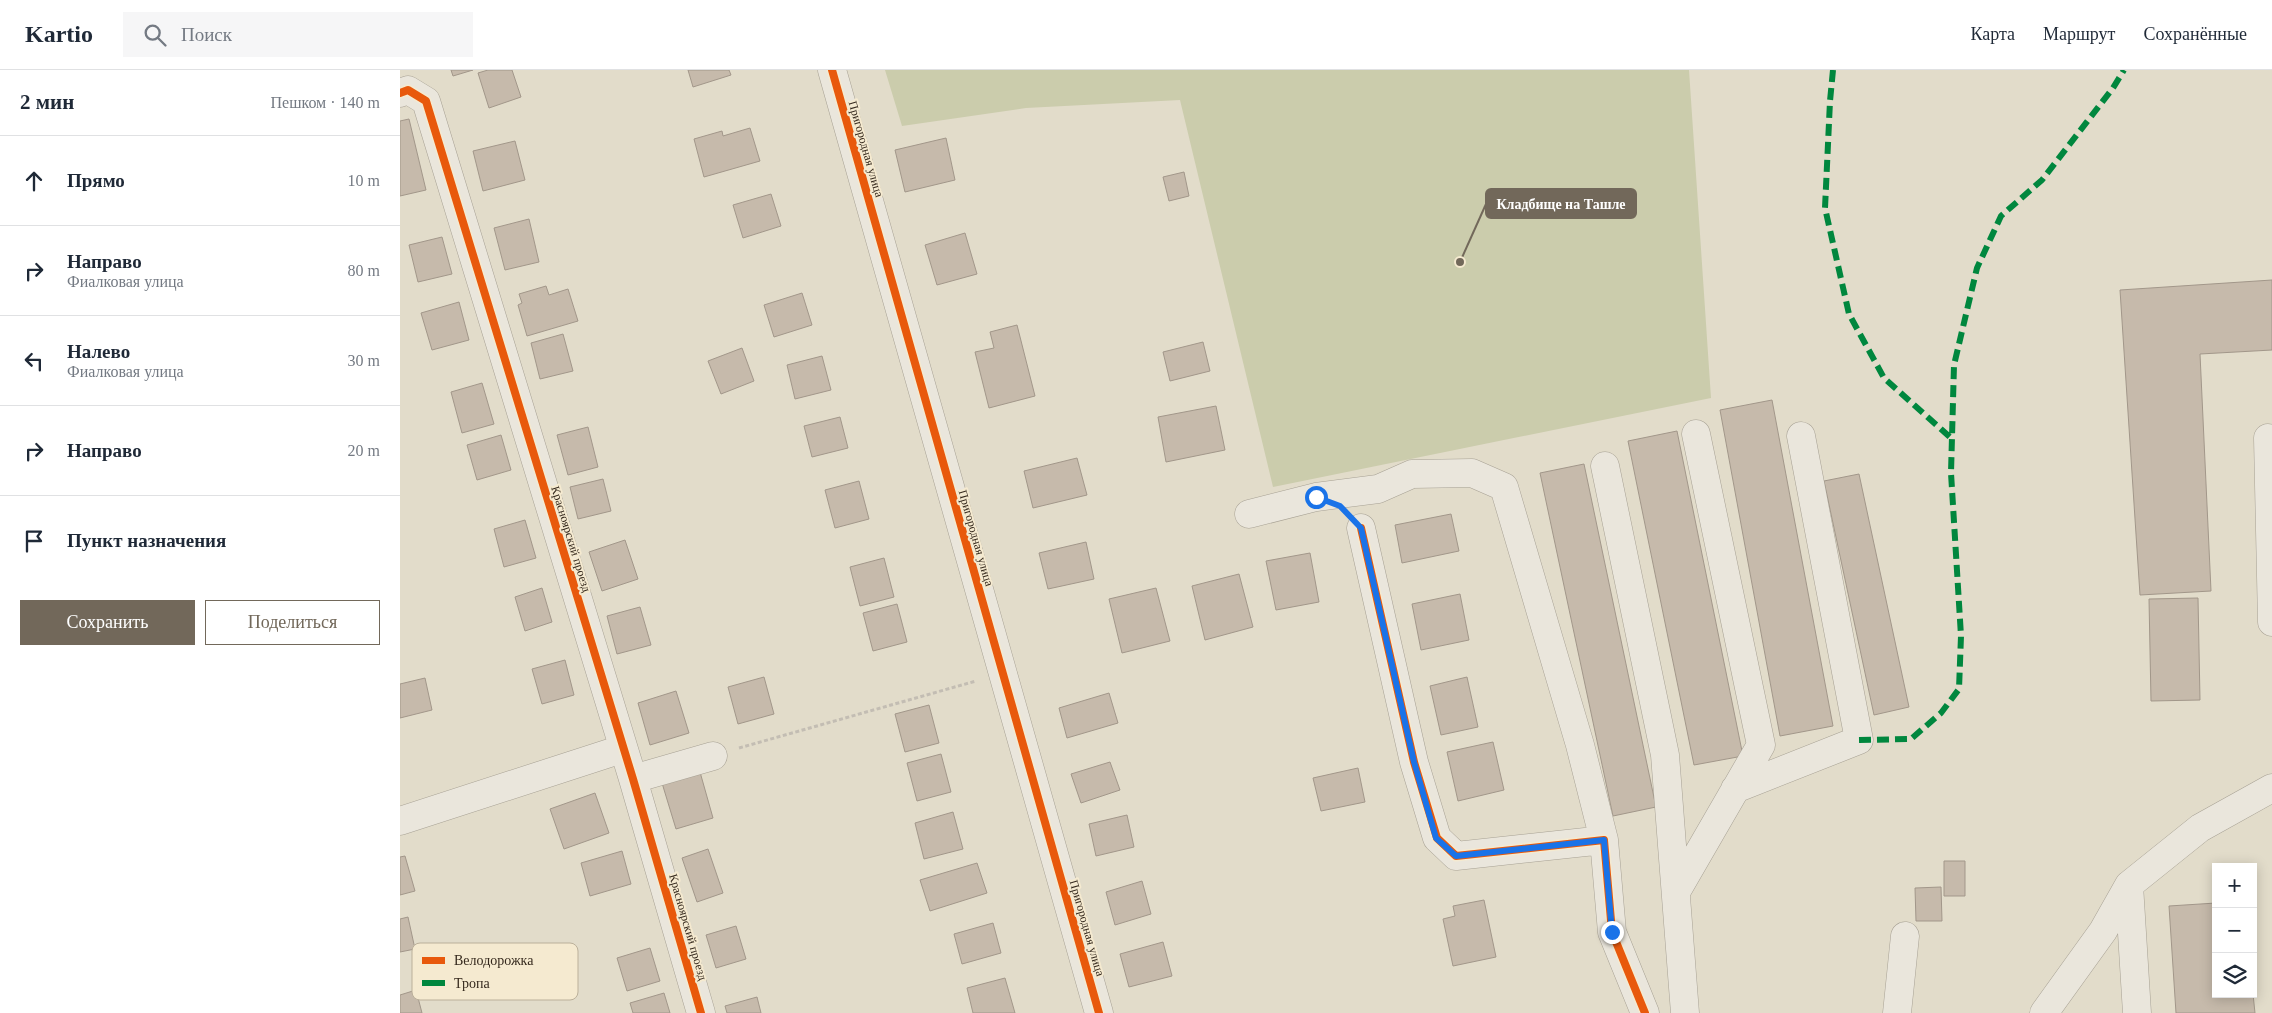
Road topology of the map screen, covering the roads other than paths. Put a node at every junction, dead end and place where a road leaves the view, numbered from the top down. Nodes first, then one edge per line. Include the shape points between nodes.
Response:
1 (832, 70) edge
2 (400, 93) edge
3 (1696, 434) dead end
4 (1801, 436) dead end
5 (2268, 438) dead end
6 (1605, 466) dead end
7 (1378, 489) junction
8 (1316, 497) junction
9 (1249, 514) dead end
10 (1361, 528) junction
11 (2272, 622) edge
12 (622, 749) junction
13 (713, 756) road end
14 (633, 779) junction
15 (2272, 788) edge
16 (1735, 789) junction
17 (400, 821) edge
18 (1604, 840) junction
19 (2129, 885) junction
20 (1676, 892) junction
21 (1905, 936) dead end
22 (701, 1013) edge
23 (1099, 1013) edge
24 (1645, 1013) edge
25 (1685, 1013) edge
26 (1896, 1013) edge
27 (2044, 1013) edge
28 (2138, 1013) edge

1 - 23 street, Пригородная улица
2 - 12 street, Красноярский проезд via 408,90 426,101
3 - 16 street via 1761,745
4 - 16 street via 1859,740
5 - 11 street
6 - 20 street via 1665,755
7 - 8 street
7 - 10 street
7 - 18 street via 1412,474 1472,472 1504,487 1580,745
8 - 9 street
8 - 10 street via 1340,506
10 - 18 street via 1414,762 1436,838 1456,856
12 - 14 street, Красноярский проезд
12 - 17 street
13 - 14 street
14 - 22 street, Красноярский проезд
15 - 19 street via 2200,828
16 - 20 street
18 - 24 street via 1612,932
19 - 27 street via 2103,931
19 - 28 street
20 - 25 street
21 - 26 street

